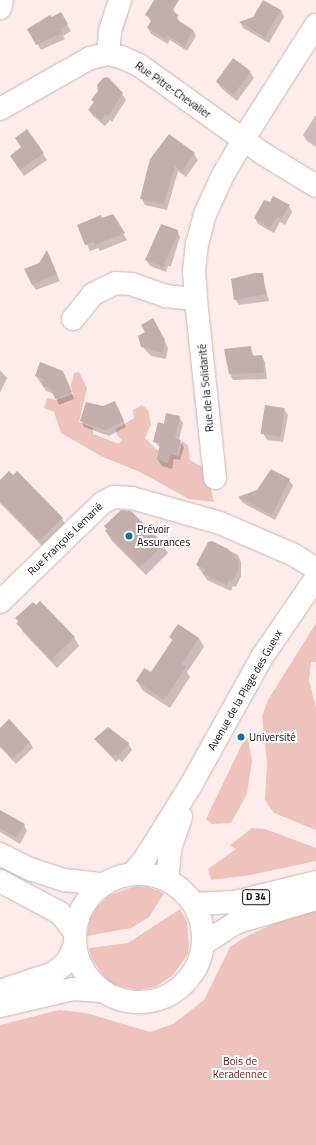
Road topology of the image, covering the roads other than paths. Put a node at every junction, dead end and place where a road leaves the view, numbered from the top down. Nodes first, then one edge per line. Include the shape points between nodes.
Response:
1 (2, 0) edge
2 (120, 0) edge
3 (0, 8) edge
4 (316, 25) edge
5 (108, 54) junction
6 (0, 109) edge
7 (244, 140) junction
8 (316, 186) edge
9 (196, 299) junction
10 (73, 319) dead end
11 (215, 478) dead end
12 (316, 569) edge
13 (316, 578) edge
14 (0, 602) edge
15 (191, 785) junction
16 (0, 854) edge
17 (132, 874) junction
18 (168, 880) junction
19 (0, 881) edge
20 (316, 882) edge
21 (103, 884) junction
22 (316, 899) edge
23 (194, 904) junction
24 (74, 939) junction
25 (203, 944) junction
26 (0, 991) edge
27 (101, 991) junction
28 (0, 1006) edge

1 - 3 street
2 - 5 street via 110,31
4 - 7 street, Rue de la Solidarité
5 - 6 street via 77,63
5 - 7 street, Rue Pitre-Chevalier via 139,65
7 - 8 street, Rue Pitre-Chevalier
7 - 9 street, Rue de la Solidarité via 220,182 199,233 194,271
9 - 10 street via 165,296 131,284 116,283 93,294
9 - 11 street, Rue de la Solidarité
12 - 14 street, Rue François Lemarié via 294,555 220,523 132,498 114,497 102,503
13 - 15 street, Avenue de la Plage des Gueux via 258,664
15 - 17 street, Avenue de la Plage des Gueux via 144,860
15 - 18 street, Avenue de la Plage des Gueux via 170,849
16 - 21 street via 30,869 64,880
17 - 18 street via 150,874
17 - 21 street
18 - 23 street
19 - 24 street via 60,913
20 - 23 street, D 34 via 235,902
21 - 24 street via 88,898 78,916
22 - 25 street, D 34 via 236,923
23 - 25 street via 202,923
24 - 26 street via 67,962 54,973
24 - 27 street via 79,964 88,979
25 - 27 street via 200,958 191,976 177,990 159,1000 119,1000
27 - 28 street via 73,989

